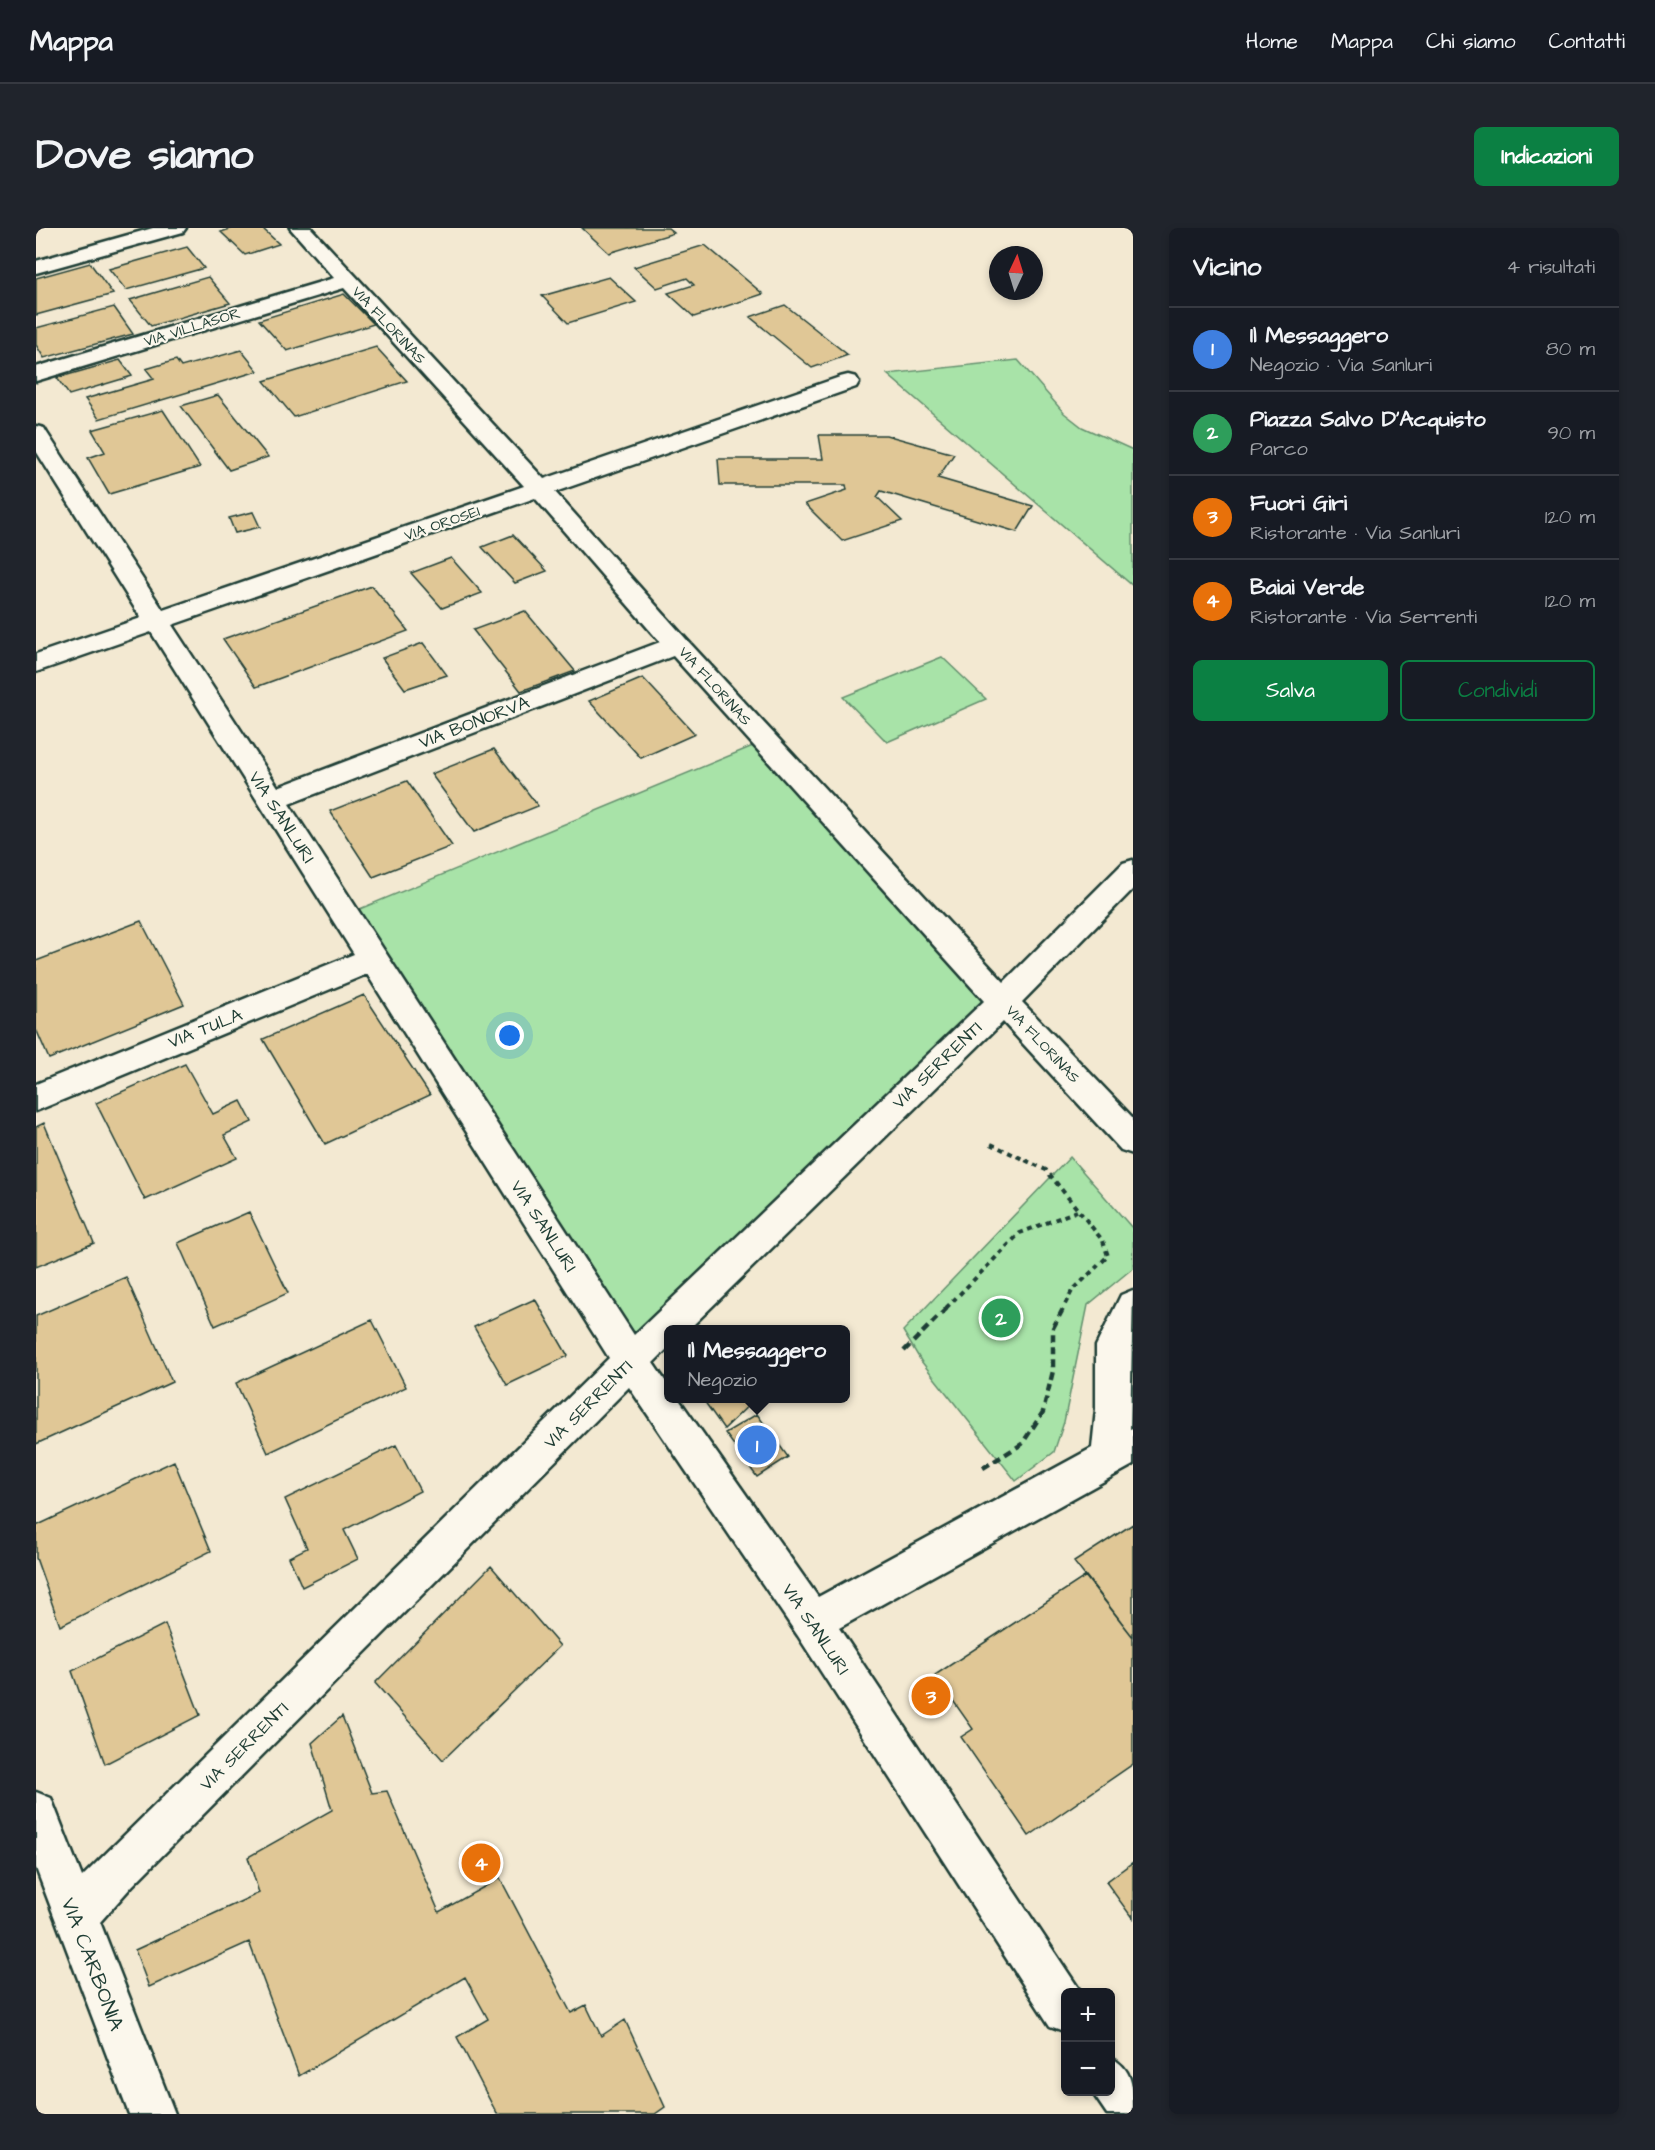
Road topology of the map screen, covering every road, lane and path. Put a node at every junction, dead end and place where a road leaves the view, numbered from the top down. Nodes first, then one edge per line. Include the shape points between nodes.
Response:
1 (176, 228) edge
2 (300, 228) edge
3 (36, 267) edge
4 (348, 280) junction
5 (36, 374) edge
6 (848, 382) dead end
7 (36, 433) edge
8 (540, 489) junction
9 (157, 622) junction
10 (677, 645) junction
11 (36, 663) edge
12 (271, 800) junction
13 (1133, 871) edge
14 (373, 959) junction
15 (1004, 1001) junction
16 (36, 1098) edge
17 (1133, 1140) edge
18 (992, 1144) dead end
19 (1077, 1211) junction
20 (1133, 1306) edge
21 (668, 1325) edge
22 (664, 1329) edge
23 (904, 1351) dead end
24 (631, 1361) junction
25 (1121, 1451) edge
26 (983, 1468) dead end
27 (812, 1622) junction
28 (36, 1813) edge
29 (75, 1917) junction
30 (1061, 2004) edge
31 (1115, 2086) edge
32 (1133, 2113) edge
33 (152, 2114) edge

1 - 3 street
2 - 4 street, VIA FLORINAS
4 - 5 street, VIA VILLASOR
4 - 8 street, VIA FLORINAS
6 - 8 street, VIA OROSEI
7 - 9 street, VIA SANLURI
8 - 9 street, VIA OROSEI
8 - 10 street, VIA FLORINAS
9 - 11 street, VIA OROSEI
9 - 12 street, VIA SANLURI
10 - 12 street, VIA BONORVA
10 - 15 street, VIA FLORINAS
12 - 14 street, VIA SANLURI
13 - 15 street, VIA SERRENTI
14 - 16 street, VIA TULA
14 - 24 street, VIA SANLURI
15 - 17 street, VIA FLORINAS
15 - 21 street, VIA SERRENTI
18 - 19 path via 1046,1170
19 - 23 path via 1020,1233
19 - 26 path via 1103,1241 1108,1256 1072,1291 1053,1328 1053,1371 1043,1412 1022,1444
20 - 25 street via 1114,1346 1114,1410
22 - 24 street, VIA SERRENTI
24 - 27 street, VIA SANLURI
24 - 29 street, VIA SERRENTI
25 - 27 street
27 - 30 street, VIA SANLURI
28 - 29 street, VIA CARBONIA
29 - 33 street, VIA CARBONIA
31 - 32 street

